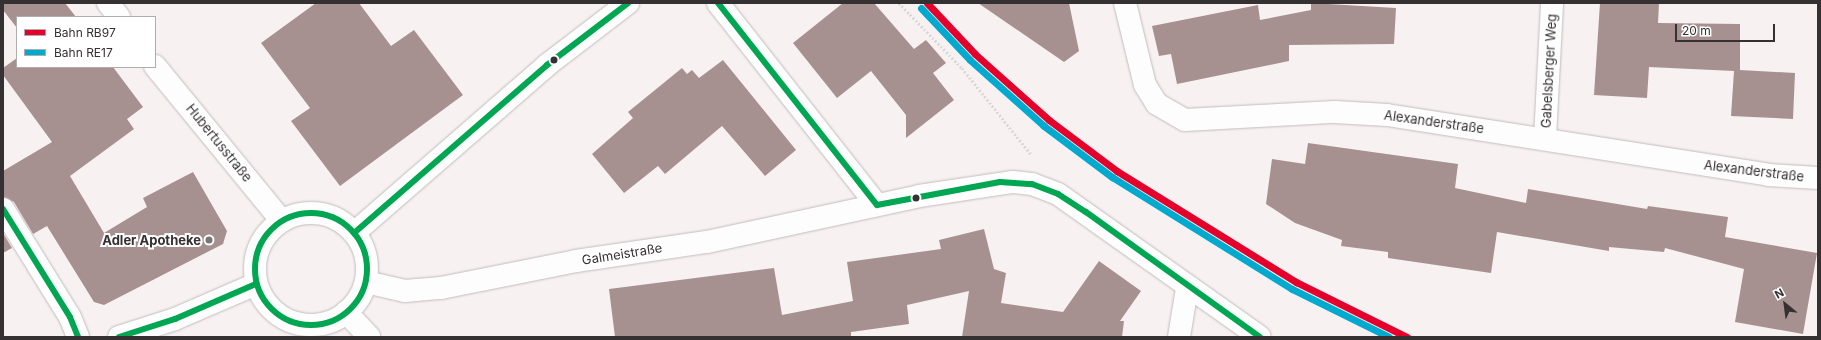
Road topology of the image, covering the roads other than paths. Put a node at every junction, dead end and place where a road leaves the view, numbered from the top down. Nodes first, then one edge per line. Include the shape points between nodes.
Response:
1 (108, 3) edge
2 (628, 3) edge
3 (718, 3) edge
4 (1125, 3) edge
5 (1552, 3) edge
6 (118, 16) edge
7 (156, 67) edge
8 (1545, 138) junction
9 (1818, 178) edge
10 (877, 205) junction
11 (3, 209) edge
12 (281, 220) junction
13 (354, 233) junction
14 (366, 282) junction
15 (256, 284) junction
16 (1187, 288) junction
17 (346, 312) junction
18 (78, 337) edge
19 (119, 337) edge
20 (369, 337) edge
21 (1180, 337) edge
22 (1260, 337) edge

1 - 6 street
2 - 13 street via 547,65
3 - 10 street
4 - 8 street, Alexanderstraße via 1145,85 1157,104 1185,120 1356,113 1416,118
5 - 8 street, Gabelsberger Weg
7 - 12 street, Hubertusstraße
8 - 9 street, Alexanderstraße via 1768,175
10 - 14 street, Galmeistraße via 763,229 416,292
10 - 16 street, Galmeistraße via 1000,182 1032,184 1058,194 1086,212
11 - 18 street via 70,317
12 - 13 street via 303,213 320,213 336,218
12 - 15 street via 258,248
13 - 14 street via 367,261
14 - 17 street via 358,298
15 - 17 street via 268,306 294,322 324,323
15 - 19 street via 175,319
16 - 21 street
16 - 22 street, Galmeistraße
17 - 20 street

